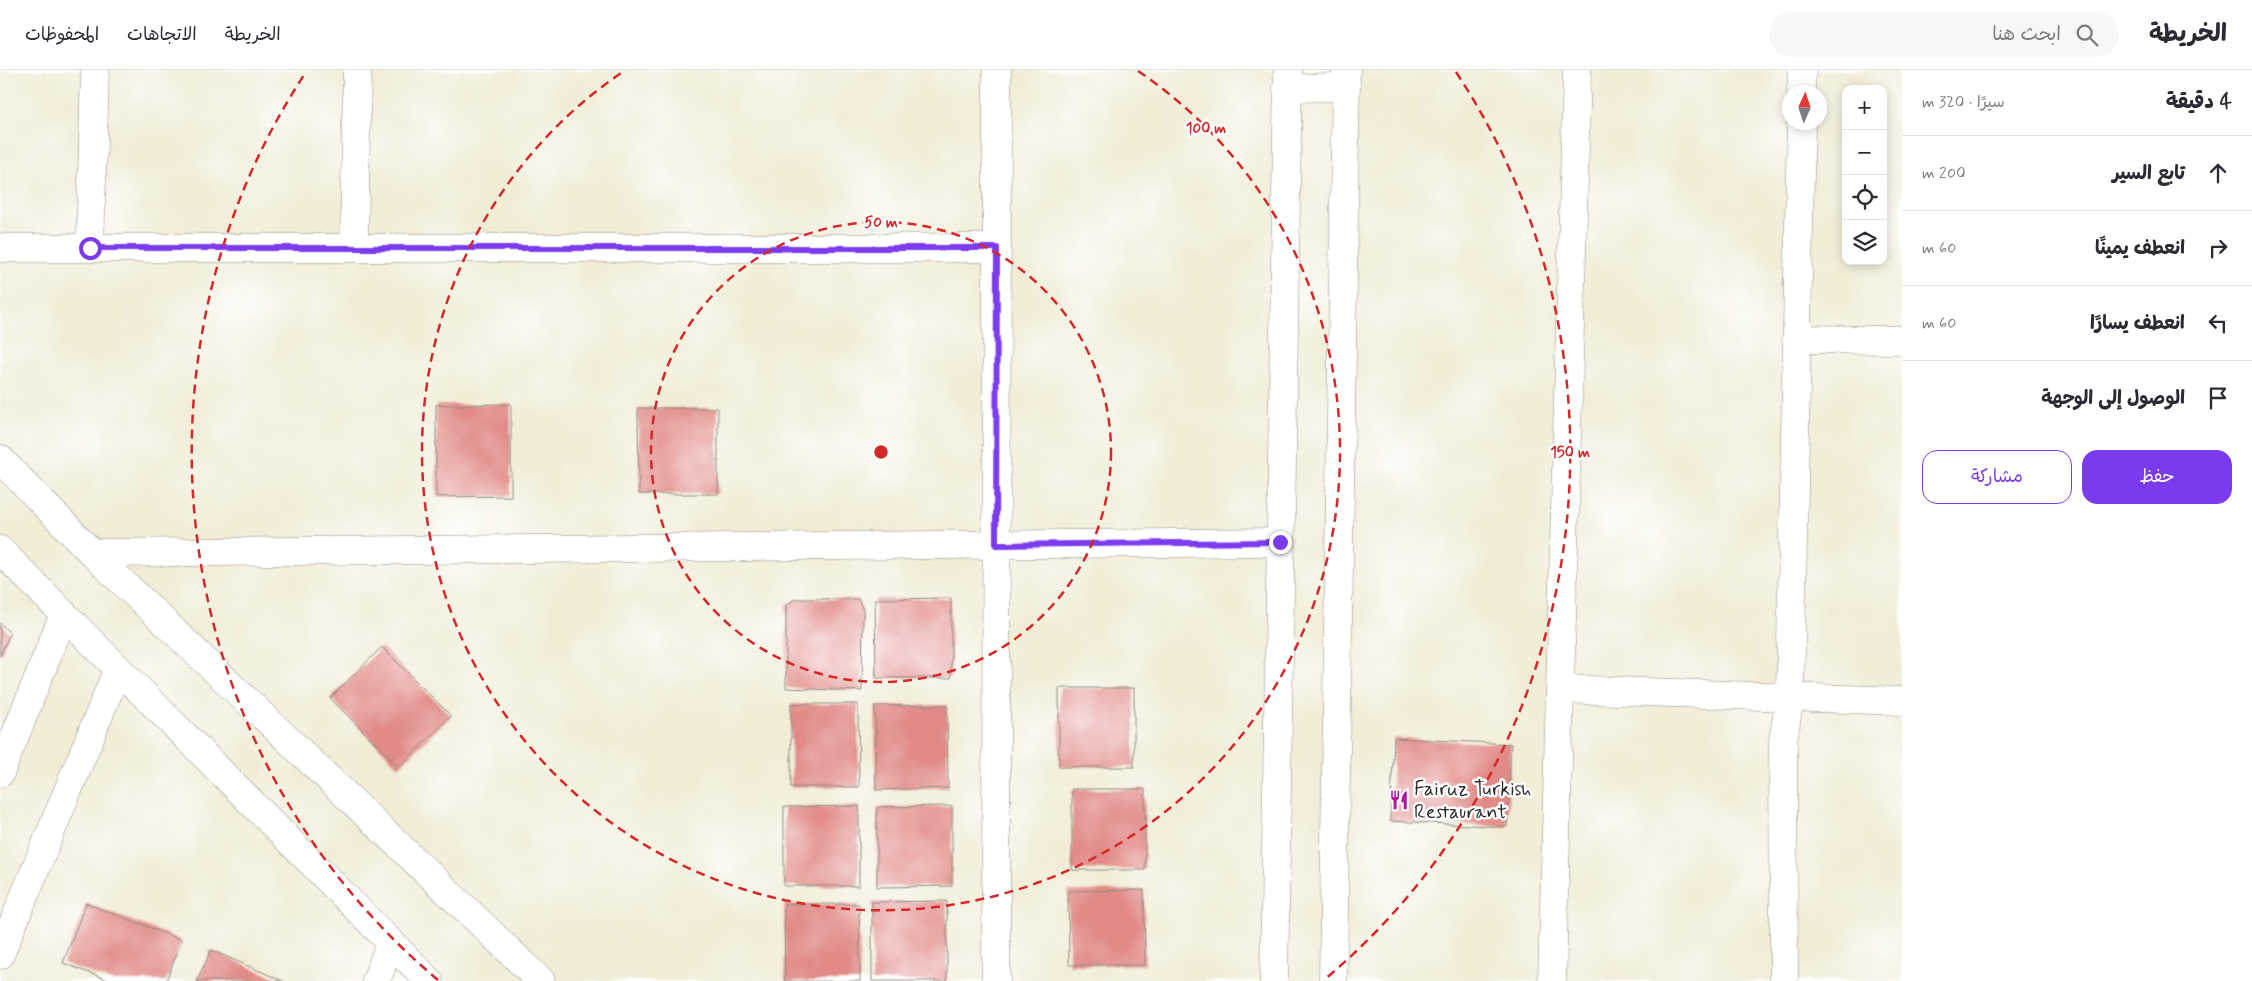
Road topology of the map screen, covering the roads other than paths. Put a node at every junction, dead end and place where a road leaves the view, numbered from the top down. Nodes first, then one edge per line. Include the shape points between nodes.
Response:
1 (95, 70) edge
2 (357, 70) edge
3 (997, 70) edge
4 (1577, 70) edge
5 (1802, 70) edge
6 (1288, 79) edge
7 (1346, 79) edge
8 (1801, 85) edge
9 (1801, 130) edge
10 (0, 248) edge
11 (90, 248) junction
12 (354, 248) junction
13 (997, 248) junction
14 (1796, 339) junction
15 (1902, 340) edge
16 (0, 459) edge
17 (1280, 542) junction
18 (996, 545) junction
19 (0, 550) edge
20 (92, 553) junction
21 (64, 614) junction
22 (118, 668) junction
23 (1561, 689) junction
24 (1790, 697) junction
25 (1902, 701) edge
26 (0, 772) edge
27 (390, 942) junction
28 (0, 955) edge
29 (376, 981) edge
30 (429, 981) edge
31 (541, 981) edge
32 (996, 981) edge
33 (1274, 981) edge
34 (1333, 981) edge
35 (1552, 981) edge
36 (1784, 981) edge

1 - 11 street
2 - 12 street
3 - 13 street
4 - 23 street
5 - 8 street
6 - 7 street
6 - 17 street
7 - 34 street
9 - 14 street
10 - 11 street
11 - 12 street
12 - 13 street
13 - 18 street
14 - 15 street
14 - 24 street
16 - 20 street
17 - 18 street
17 - 33 street
18 - 20 street
18 - 32 street
19 - 21 street
20 - 31 street
21 - 22 street
21 - 26 street
22 - 27 street
22 - 28 street
23 - 24 street
23 - 35 street
24 - 25 street
24 - 36 street via 1783,741
27 - 29 street
27 - 30 street

